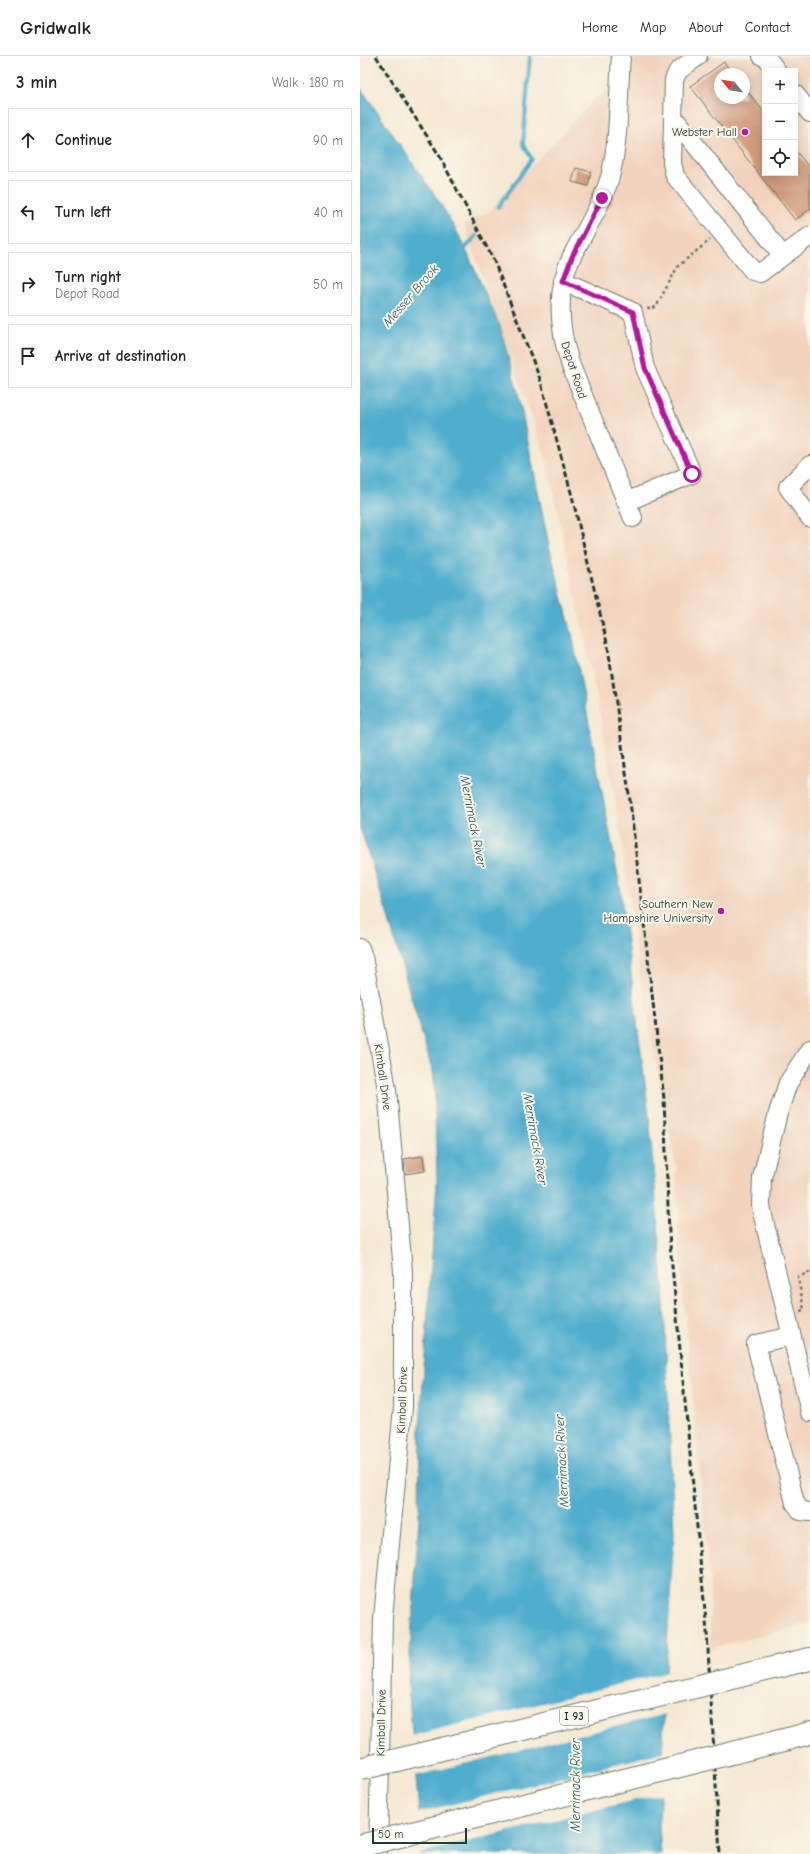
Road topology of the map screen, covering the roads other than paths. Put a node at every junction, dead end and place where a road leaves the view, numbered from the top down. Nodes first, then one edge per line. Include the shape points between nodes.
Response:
1 (621, 56) edge
2 (698, 56) edge
3 (798, 98) edge
4 (810, 112) edge
5 (674, 118) junction
6 (810, 236) edge
7 (783, 256) junction
8 (563, 281) junction
9 (810, 465) edge
10 (626, 502) junction
11 (633, 518) dead end
12 (810, 518) edge
13 (360, 948) edge
14 (810, 1049) edge
15 (791, 1336) junction
16 (810, 1412) edge
17 (810, 1512) edge
18 (810, 1659) edge
19 (810, 1734) edge
20 (360, 1769) edge
21 (360, 1846) edge
22 (378, 1854) edge

1 - 8 street, Depot Road via 617,134 610,178
2 - 5 street via 678,71 674,80
3 - 4 street
5 - 7 street
5 - 7 street via 672,163 675,176 753,271 760,273
6 - 7 street
8 - 10 street, Depot Road via 561,312 566,349 584,401
8 - 10 street via 633,312 645,368 692,474
9 - 12 street via 788,487
10 - 11 street, Depot Road
13 - 22 street, Kimball Drive via 387,1089 403,1271 403,1407 383,1618
14 - 15 street via 791,1078 783,1096 765,1162 760,1193
15 - 16 street
15 - 17 street via 756,1344 795,1504 801,1511
18 - 20 highway, I 93, bridge
19 - 21 highway, bridge

